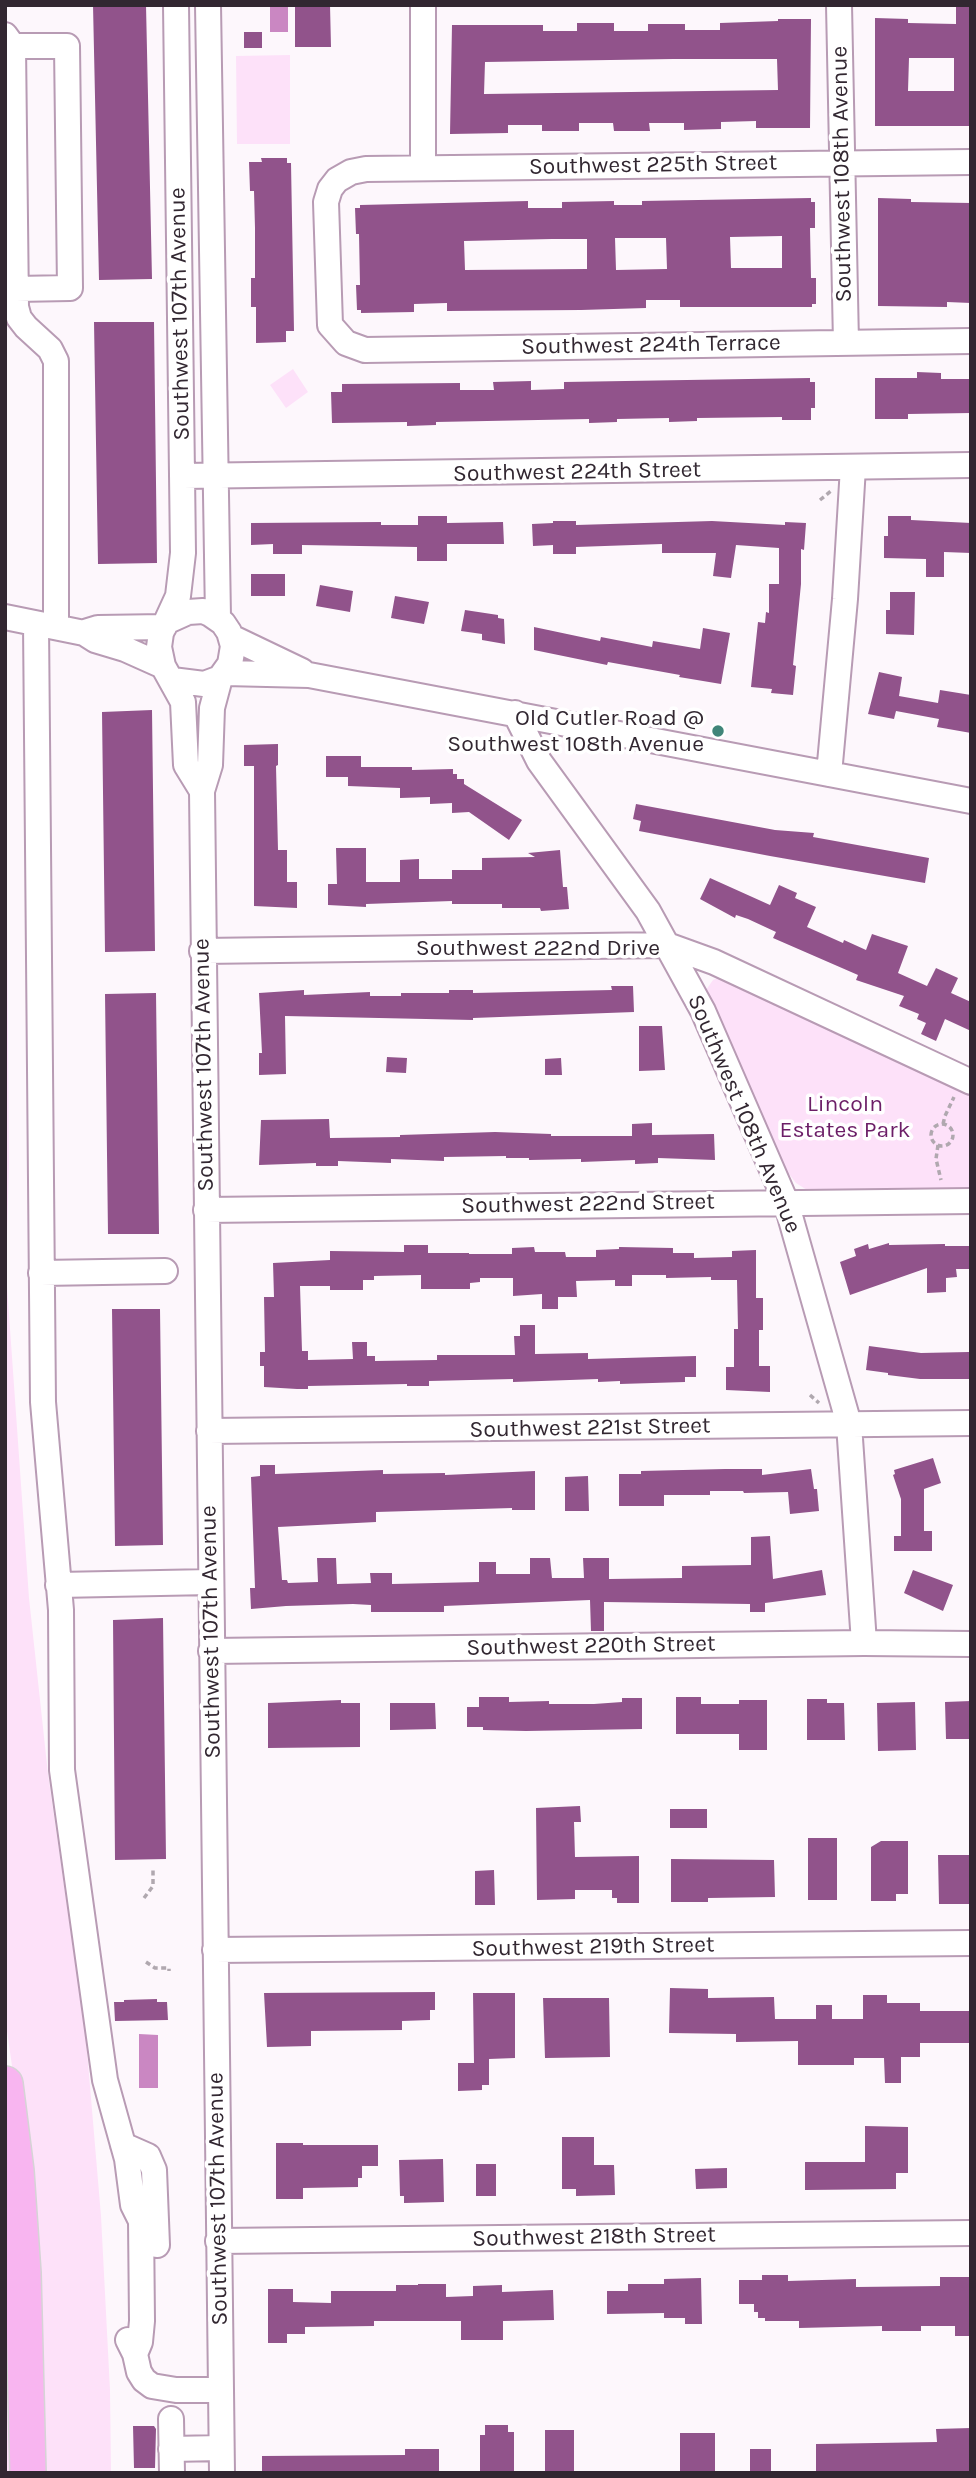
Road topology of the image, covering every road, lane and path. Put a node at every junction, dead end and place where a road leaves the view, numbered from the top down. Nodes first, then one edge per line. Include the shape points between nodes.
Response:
1 (176, 5) edge
2 (208, 5) edge
3 (423, 5) edge
4 (839, 5) edge
5 (9, 41) edge
6 (971, 162) edge
7 (841, 163) junction
8 (423, 168) junction
9 (16, 289) junction
10 (337, 335) joint
11 (971, 341) edge
12 (846, 342) junction
13 (971, 465) edge
14 (853, 467) junction
15 (183, 476) junction
16 (216, 476) junction
17 (832, 490) dead end
18 (820, 500) dead end
19 (5, 617) edge
20 (166, 624) junction
21 (46, 625) junction
22 (224, 627) junction
23 (84, 633) junction
24 (168, 673) junction
25 (309, 675) junction
26 (222, 676) junction
27 (515, 713) junction
28 (829, 774) junction
29 (202, 791) junction
30 (971, 801) edge
31 (667, 945) junction
32 (202, 951) junction
33 (971, 1082) edge
34 (952, 1102) dead end
35 (943, 1124) junction
36 (938, 1145) junction
37 (941, 1180) dead end
38 (971, 1201) edge
39 (786, 1202) junction
40 (206, 1210) junction
41 (165, 1272) dead end
42 (41, 1273) junction
43 (810, 1395) dead end
44 (821, 1405) dead end
45 (971, 1423) edge
46 (849, 1424) junction
47 (209, 1432) junction
48 (211, 1582) junction
49 (58, 1585) junction
50 (864, 1643) junction
51 (971, 1644) edge
52 (211, 1651) junction
53 (153, 1870) dead end
54 (144, 1898) dead end
55 (971, 1943) edge
56 (215, 1950) junction
57 (146, 1962) dead end
58 (169, 1971) dead end
59 (5, 2084) edge
60 (123, 2145) junction
61 (971, 2233) edge
62 (218, 2241) junction
63 (138, 2343) junction
64 (220, 2390) junction
65 (171, 2419) dead end
66 (221, 2448) junction
67 (171, 2461) edge
68 (28, 2473) edge
69 (222, 2473) edge

1 - 15 street, Southwest 107th Avenue
2 - 16 street, Southwest 107th Avenue
3 - 8 street
4 - 7 street, Southwest 108th Avenue
5 - 9 street
5 - 9 street via 67,46 70,288
6 - 7 street, Southwest 225th Street
7 - 8 street, Southwest 225th Street
7 - 12 street, Southwest 108th Avenue
8 - 10 street, Southwest 225th Street via 351,172 330,189 326,202 329,318
9 - 21 street via 19,318 56,361
10 - 12 street, Southwest 224th Terrace via 365,350
11 - 12 street, Southwest 224th Terrace
13 - 14 street, Southwest 224th Street
14 - 16 street, Southwest 224th Street
14 - 28 street
15 - 16 street, Southwest 224th Street
15 - 20 street, Southwest 107th Avenue via 181,578
16 - 22 street, Southwest 107th Avenue
17 - 18 path
19 - 21 street
20 - 22 street via 203,611
20 - 23 street
20 - 24 street via 159,653
21 - 23 street
21 - 42 street
22 - 25 street
22 - 26 street via 233,654
23 - 24 street
24 - 26 street via 194,684
24 - 29 street via 185,709 186,765
25 - 26 street
25 - 27 street
26 - 29 street via 212,708 210,765
27 - 28 street
27 - 31 street, Southwest 108th Avenue via 539,761 648,911
28 - 30 street
29 - 32 street, Southwest 107th Avenue
31 - 32 street, Southwest 222nd Drive
31 - 33 street, Southwest 222nd Drive via 714,961
31 - 39 street, Southwest 108th Avenue via 703,1011
32 - 40 street, Southwest 107th Avenue
34 - 35 path
35 - 36 path via 932,1132
35 - 36 path via 951,1129 952,1140
36 - 37 path
38 - 39 street, Southwest 222nd Street
39 - 40 street, Southwest 222nd Street
39 - 46 street, Southwest 108th Avenue
40 - 47 street, Southwest 107th Avenue
41 - 42 street
42 - 49 street via 44,1426
43 - 44 path
45 - 46 street, Southwest 221st Street
46 - 47 street, Southwest 221st Street
46 - 50 street, Southwest 108th Avenue
47 - 48 street, Southwest 107th Avenue
48 - 49 street
48 - 52 street, Southwest 107th Avenue
49 - 60 street via 66,1808 105,2080
50 - 51 street, Southwest 220th Street
50 - 52 street, Southwest 220th Street
52 - 56 street, Southwest 107th Avenue
53 - 54 path via 153,1886
55 - 56 street, Southwest 219th Street
56 - 62 street, Southwest 107th Avenue
57 - 58 path
59 - 68 highway via 23,2273
60 - 63 street via 133,2205 141,2221
60 - 63 street via 148,2156 156,2187 157,2320
61 - 62 street, Southwest 218th Street
62 - 64 street, Southwest 107th Avenue
63 - 64 street via 138,2372 152,2386
64 - 66 street, Southwest 107th Avenue
65 - 67 street
66 - 67 street
66 - 69 street, Southwest 107th Avenue

